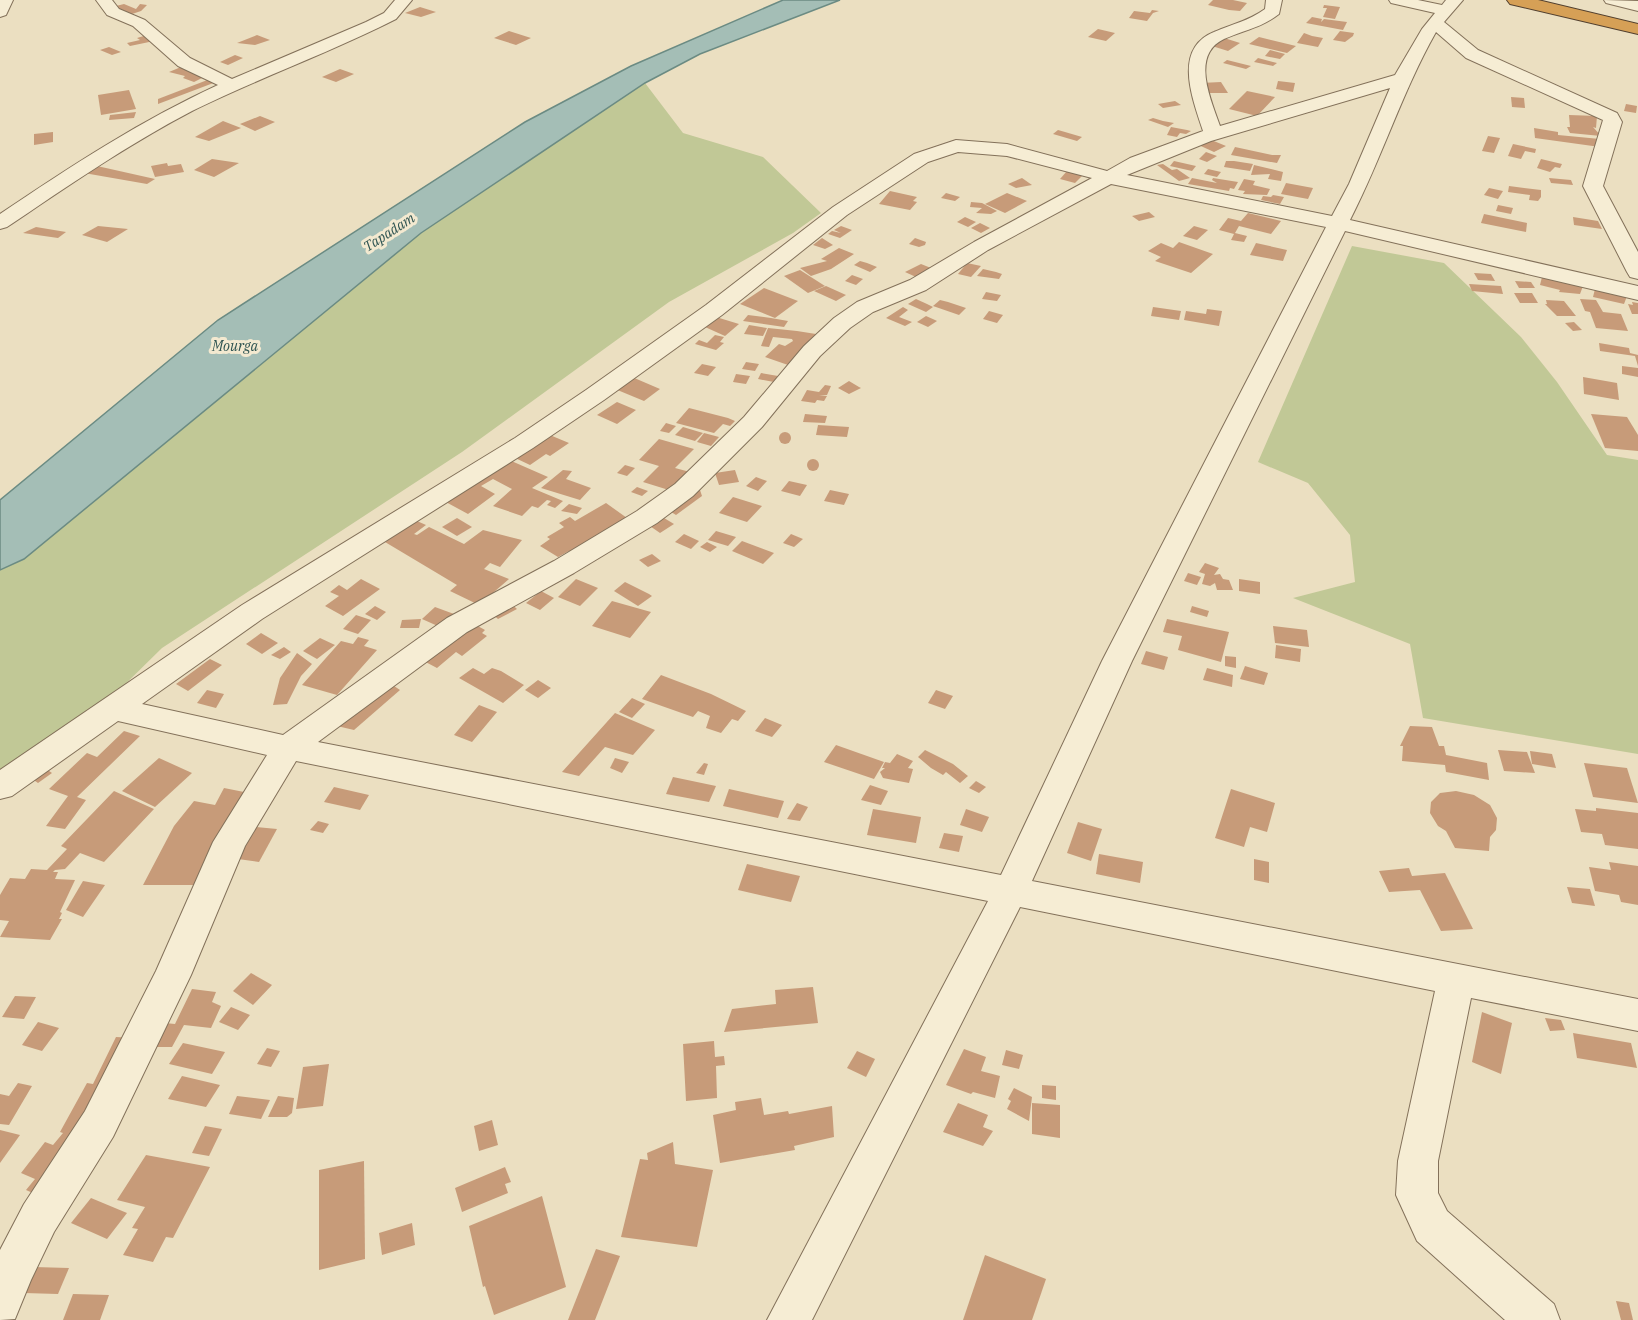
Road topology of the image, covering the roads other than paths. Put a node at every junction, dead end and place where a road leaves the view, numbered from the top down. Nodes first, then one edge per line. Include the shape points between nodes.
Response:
1 (5, 0) edge
2 (104, 0) edge
3 (404, 0) edge
4 (1274, 0) edge
5 (1397, 0) edge
6 (1516, 0) edge
7 (1612, 0) edge
8 (1638, 6) edge
9 (1445, 11) edge
10 (0, 12) edge
11 (1638, 29) edge
12 (1404, 78) junction
13 (231, 85) junction
14 (1213, 134) junction
15 (1107, 177) junction
16 (0, 223) edge
17 (1337, 224) junction
18 (1638, 272) edge
19 (1638, 293) edge
20 (112, 708) junction
21 (288, 748) junction
22 (0, 787) edge
23 (1010, 892) junction
24 (1456, 979) junction
25 (1638, 1015) edge
26 (0, 1304) edge
27 (789, 1320) edge
28 (1538, 1320) edge

1 - 10 street
2 - 13 street via 113,12 139,23 184,62
3 - 13 street via 390,16 372,25
4 - 14 street via 1273,11 1256,25 1217,37 1204,48 1196,66 1197,81
5 - 9 street
6 - 11 highway
7 - 8 street
9 - 12 street
9 - 18 street via 1472,54 1611,117 1613,122 1593,186
12 - 14 street
12 - 17 street via 1359,184
13 - 16 street via 124,140
14 - 15 street via 1148,157
15 - 17 street
15 - 20 street via 1063,163 982,147 956,146 921,158 840,211 714,310 595,395 252,612
15 - 21 street via 918,285 865,307 842,323 812,351 753,422 684,490 564,567 457,625
17 - 19 street
17 - 23 street via 1117,661
20 - 21 street
20 - 22 street
21 - 23 street
21 - 26 street via 230,842 173,975 99,1124 39,1218
23 - 24 street
23 - 27 street
24 - 25 street
24 - 28 street via 1418,1161 1417,1195 1432,1226

